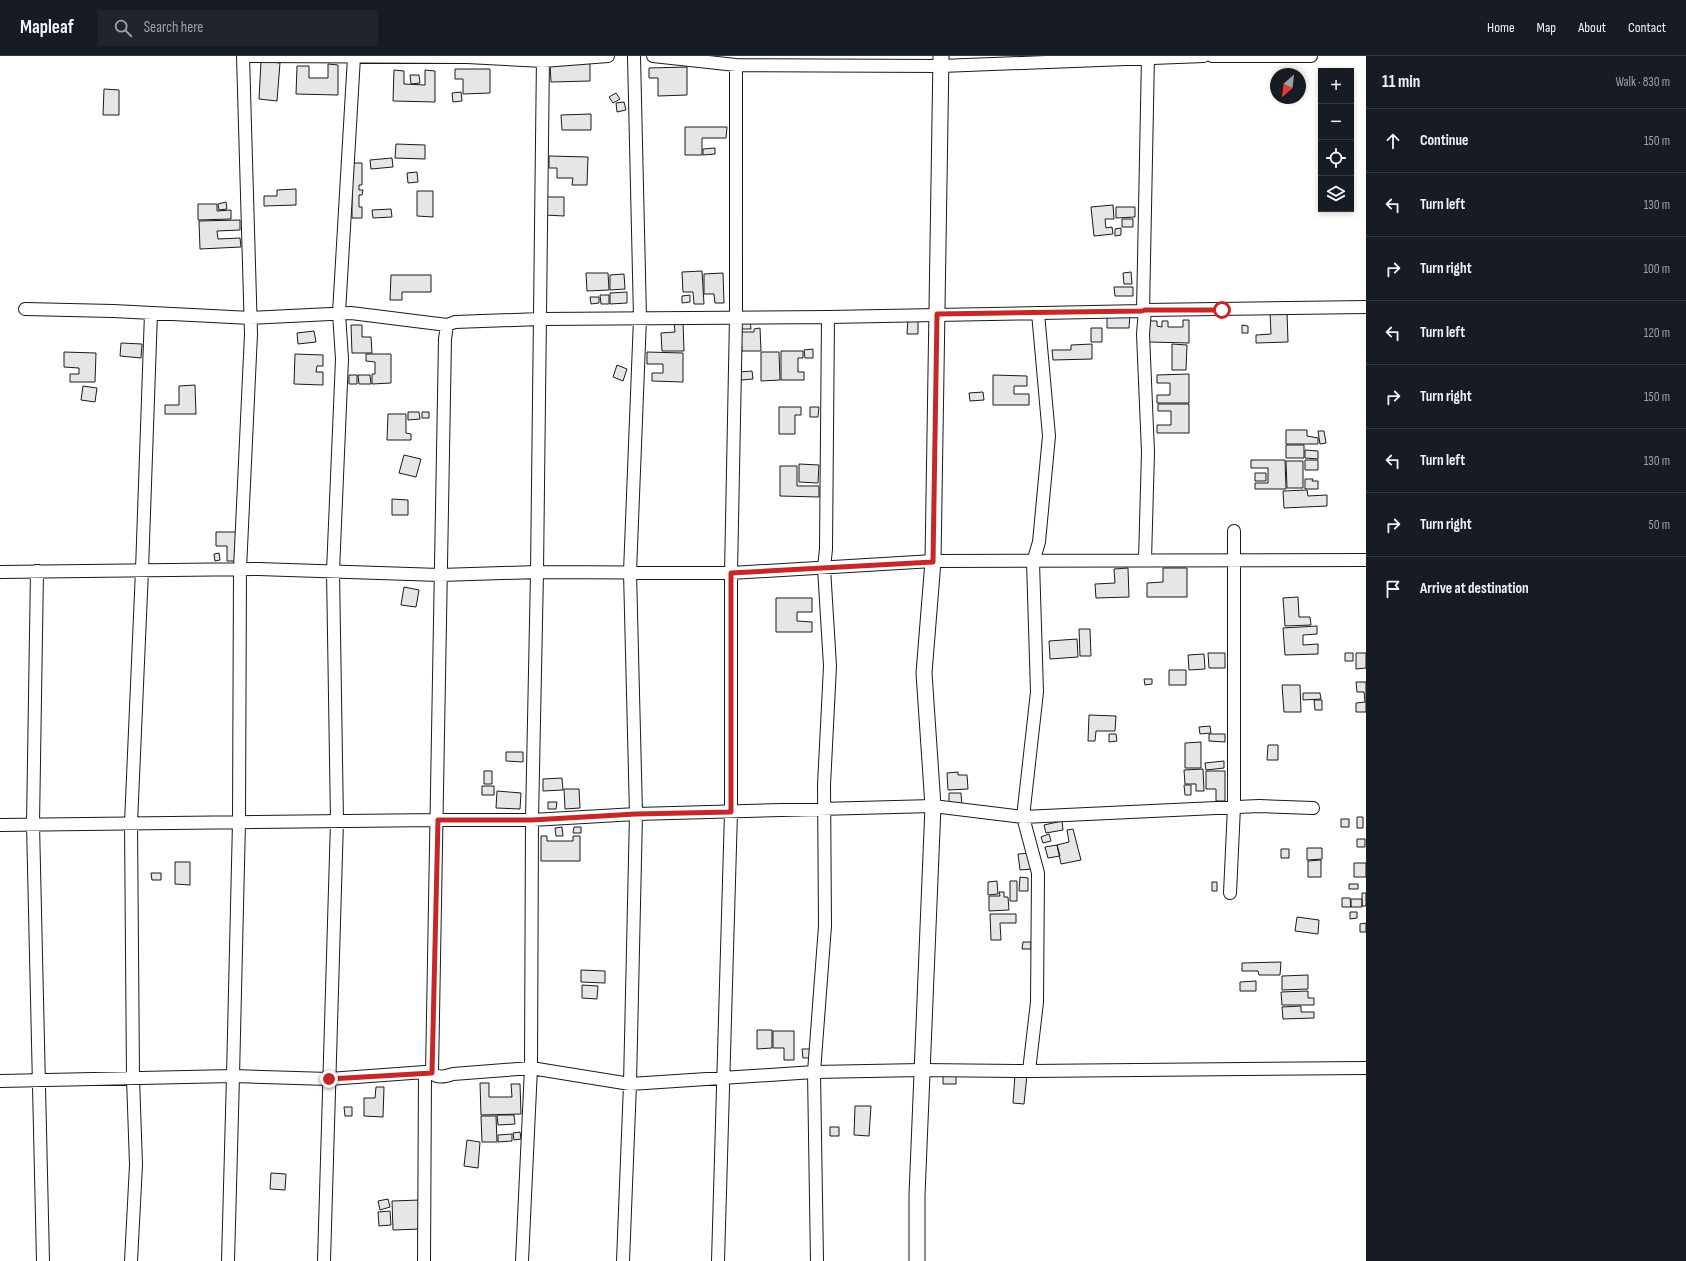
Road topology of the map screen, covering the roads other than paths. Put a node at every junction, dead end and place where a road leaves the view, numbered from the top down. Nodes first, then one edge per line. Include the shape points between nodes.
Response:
1 (244, 56) edge
2 (608, 56) edge
3 (634, 56) edge
4 (653, 56) edge
5 (1204, 56) edge
6 (1212, 56) edge
7 (1311, 56) edge
8 (354, 57) edge
9 (1148, 57) edge
10 (543, 59) edge
11 (941, 61) edge
12 (736, 66) junction
13 (1366, 307) edge
14 (25, 310) dead end
15 (1144, 311) junction
16 (151, 313) junction
17 (1038, 313) junction
18 (339, 314) junction
19 (937, 314) junction
20 (736, 317) junction
21 (828, 317) junction
22 (251, 318) junction
23 (640, 318) junction
24 (540, 319) junction
25 (447, 325) junction
26 (1234, 531) dead end
27 (1145, 560) junction
28 (1366, 560) edge
29 (1234, 561) junction
30 (933, 562) junction
31 (1033, 562) junction
32 (824, 568) junction
33 (240, 569) junction
34 (142, 570) junction
35 (37, 571) junction
36 (0, 572) edge
37 (333, 572) junction
38 (537, 572) junction
39 (630, 572) junction
40 (731, 573) junction
41 (440, 575) junction
42 (933, 806) junction
43 (1234, 807) junction
44 (1313, 808) dead end
45 (824, 810) junction
46 (731, 812) junction
47 (636, 814) junction
48 (1023, 817) junction
49 (438, 820) junction
50 (532, 820) junction
51 (337, 821) junction
52 (239, 822) junction
53 (131, 823) junction
54 (33, 824) junction
55 (0, 825) edge
56 (1230, 893) dead end
57 (531, 1068) junction
58 (1366, 1068) edge
59 (921, 1070) junction
60 (1029, 1071) junction
61 (814, 1072) junction
62 (428, 1073) junction
63 (233, 1076) junction
64 (133, 1078) junction
65 (724, 1078) junction
66 (329, 1079) junction
67 (38, 1080) junction
68 (0, 1081) edge
69 (630, 1084) junction
70 (43, 1261) edge
71 (131, 1261) edge
72 (228, 1261) edge
73 (324, 1261) edge
74 (424, 1261) edge
75 (522, 1261) edge
76 (622, 1261) edge
77 (718, 1261) edge
78 (817, 1261) edge
79 (917, 1261) edge

1 - 8 street
1 - 22 street
2 - 10 street
3 - 23 street
4 - 12 street
5 - 9 street
6 - 7 street
8 - 10 street via 467,56
8 - 18 street
9 - 11 street
9 - 15 street
10 - 24 street
11 - 12 street
11 - 19 street
12 - 20 street
13 - 15 street
14 - 16 street
15 - 17 street
15 - 27 street via 1148,452
16 - 22 street
16 - 34 street
17 - 19 street
17 - 31 street via 1049,436 1039,542
18 - 22 street
18 - 25 street via 351,313
18 - 37 street via 342,359
19 - 21 street
19 - 30 street
20 - 21 street
20 - 23 street
20 - 40 street
21 - 32 street
22 - 33 street
23 - 24 street
23 - 39 street
24 - 25 street via 455,322
24 - 38 street
25 - 41 street
26 - 29 street
27 - 29 street
27 - 31 street
28 - 29 street
29 - 43 street
30 - 31 street
30 - 32 street
30 - 42 street via 924,673
31 - 48 street via 1036,692
32 - 40 street
32 - 45 street via 830,666
33 - 34 street
33 - 37 street
33 - 52 street
34 - 35 street
34 - 53 street
35 - 36 street
35 - 54 street
37 - 41 street
37 - 51 street
38 - 39 street
38 - 41 street
38 - 50 street
39 - 40 street
39 - 47 street
40 - 46 street
41 - 49 street
42 - 45 street
42 - 48 street
42 - 59 street
43 - 44 street
43 - 48 street
43 - 56 street
45 - 46 street
45 - 61 street via 824,926
46 - 47 street
46 - 65 street
47 - 50 street
47 - 69 street
48 - 60 street via 1038,873 1037,1002
49 - 50 street
49 - 51 street
49 - 62 street
50 - 57 street
51 - 52 street
51 - 66 street
52 - 53 street
52 - 63 street
53 - 54 street
53 - 64 street
54 - 55 street
54 - 67 street
57 - 62 street via 442,1077
57 - 69 street
57 - 75 street
58 - 60 street
59 - 60 street
59 - 61 street
59 - 79 street via 916,1196
61 - 65 street
61 - 78 street
62 - 66 street
62 - 74 street
63 - 64 street
63 - 66 street
63 - 72 street
64 - 67 street
64 - 71 street via 136,1165
65 - 69 street
65 - 77 street
66 - 73 street
67 - 68 street
67 - 70 street
69 - 76 street

